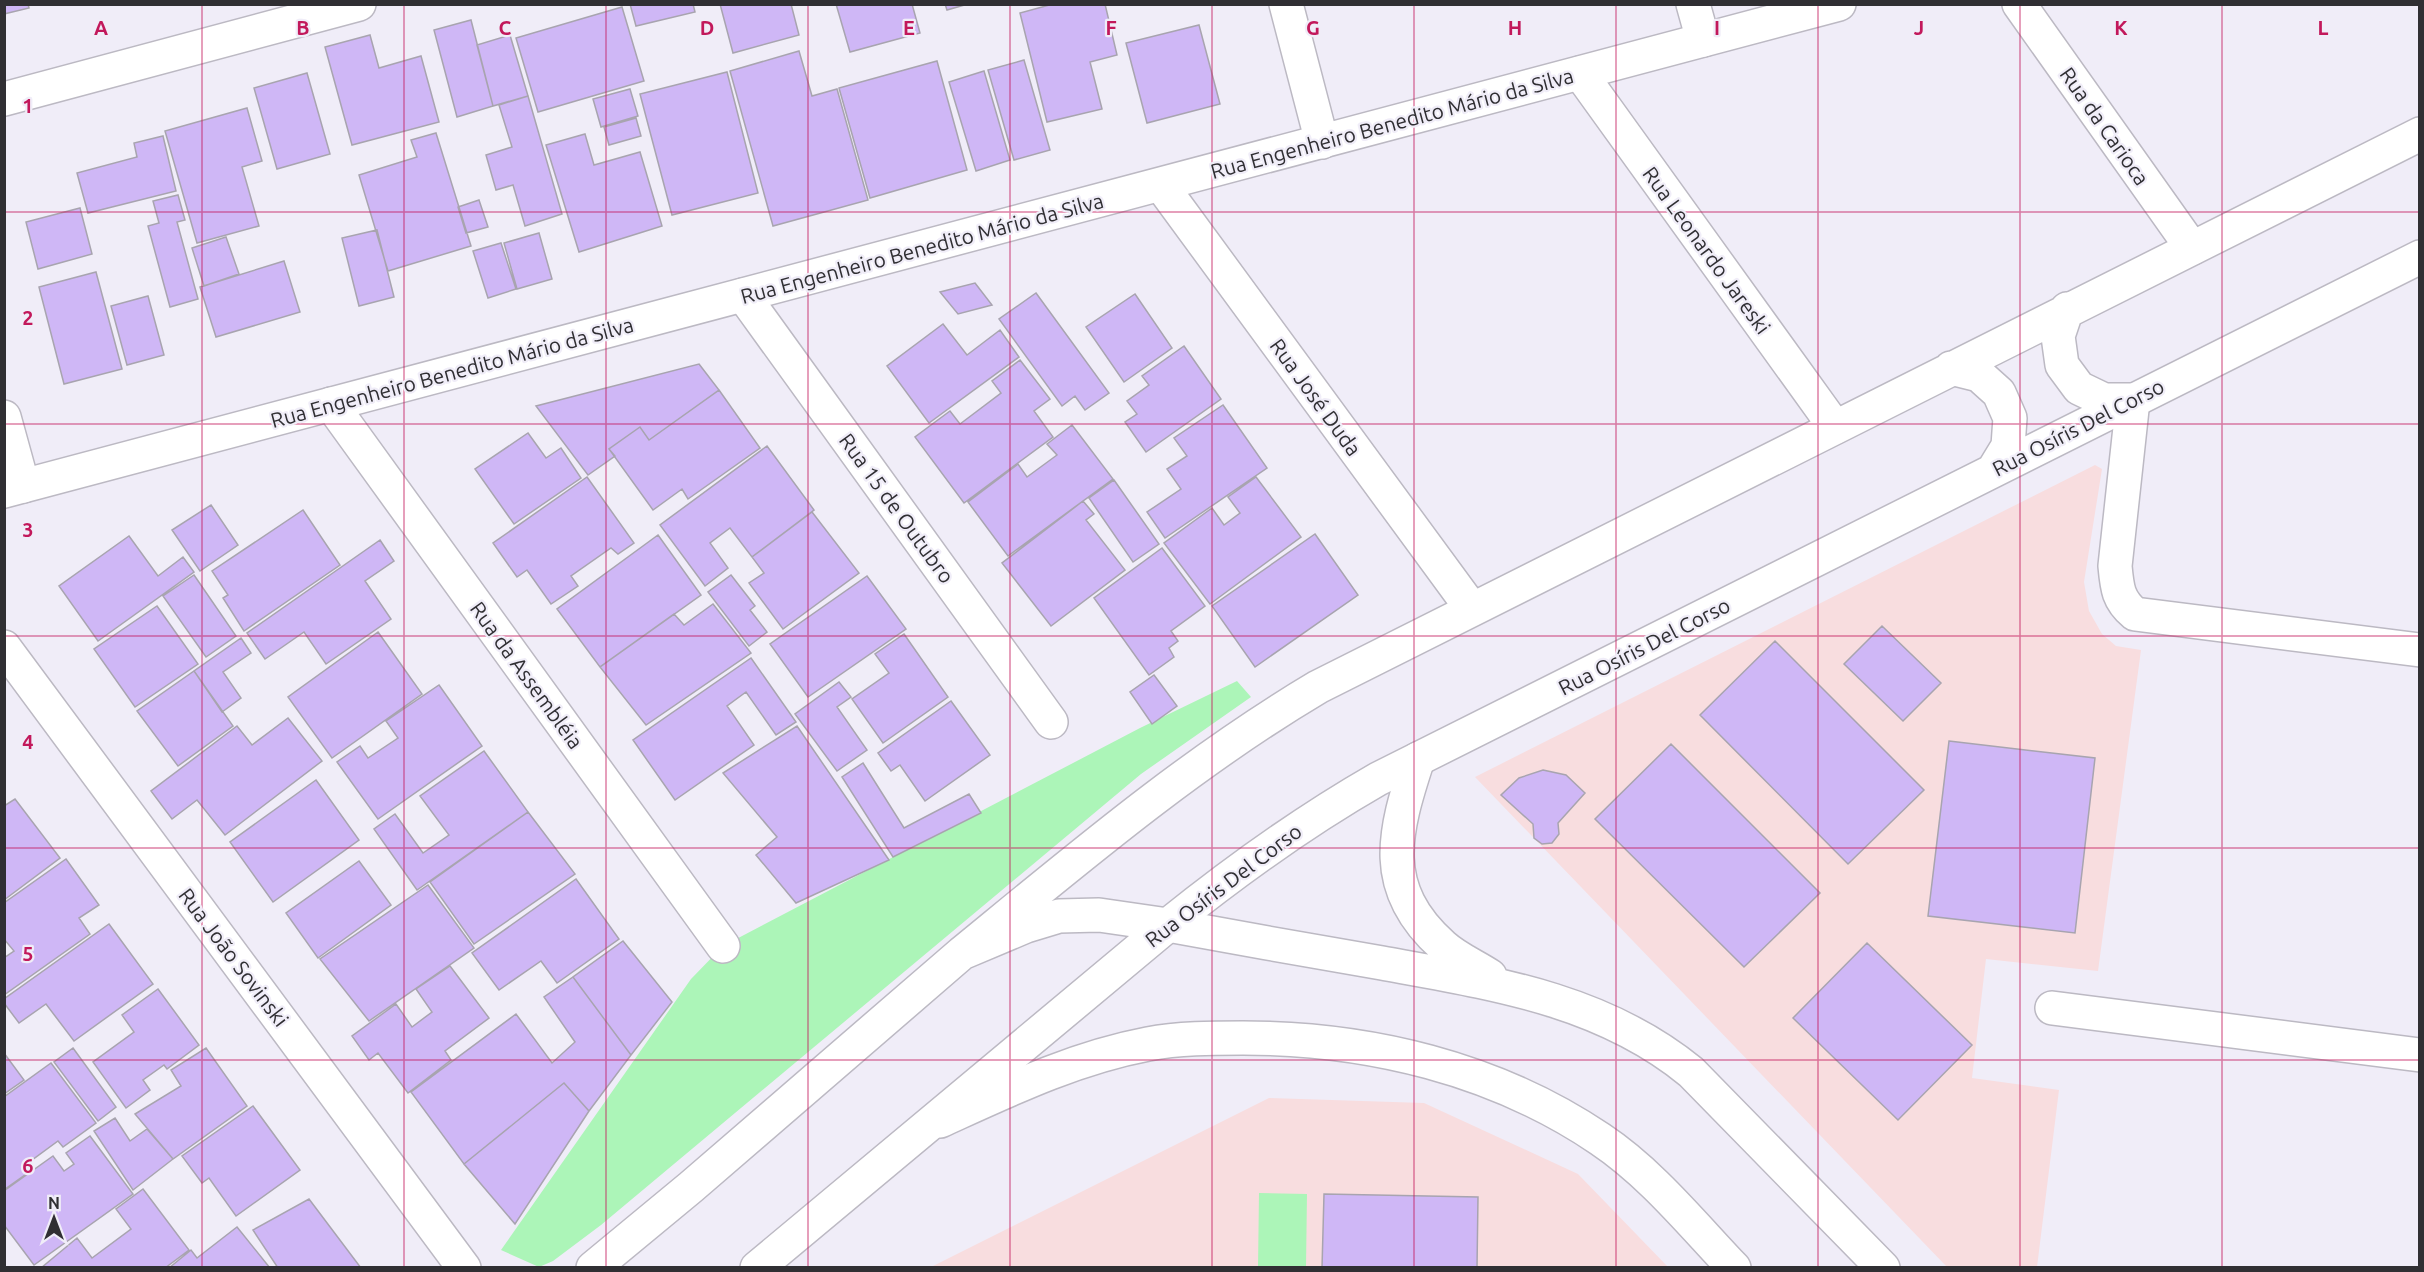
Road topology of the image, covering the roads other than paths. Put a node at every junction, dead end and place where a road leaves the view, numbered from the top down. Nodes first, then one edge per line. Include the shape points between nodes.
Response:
1 (359, 4) edge
2 (1286, 4) edge
3 (1693, 4) edge
4 (1839, 4) edge
5 (2019, 4) edge
6 (1703, 40) junction
7 (1580, 74) junction
8 (4, 99) edge
9 (2420, 134) edge
10 (1322, 142) junction
11 (1161, 185) junction
12 (2192, 248) junction
13 (2420, 257) edge
14 (743, 295) junction
15 (2067, 309) junction
16 (1951, 368) junction
17 (2133, 400) junction
18 (331, 404) junction
19 (4, 417) edge
20 (1835, 427) junction
21 (1994, 469) junction
22 (14, 488) edge
23 (1472, 609) junction
24 (4, 647) edge
25 (2420, 650) edge
26 (1051, 722) dead end
27 (1418, 759) junction
28 (1168, 925) junction
29 (723, 946) dead end
30 (962, 953) junction
31 (1507, 986) junction
32 (2052, 1008) dead end
33 (2420, 1055) edge
34 (928, 1127) junction
35 (464, 1268) edge
36 (593, 1268) edge
37 (757, 1268) edge
38 (1734, 1268) edge
39 (1883, 1268) edge

1 - 8 street
2 - 10 street
3 - 6 street
4 - 6 street, Rua Engenheiro Benedito Mário da Silva
5 - 12 street, Rua da Carioca
6 - 7 street, Rua Engenheiro Benedito Mário da Silva
7 - 10 street, Rua Engenheiro Benedito Mário da Silva
7 - 20 street, Rua Leonardo Jareski
9 - 12 street
10 - 11 street, Rua Engenheiro Benedito Mário da Silva
11 - 14 street, Rua Engenheiro Benedito Mário da Silva
11 - 23 street, Rua José Duda
12 - 15 street
13 - 17 street, Rua Osíris Del Corso
14 - 18 street, Rua Engenheiro Benedito Mário da Silva
14 - 26 street, Rua 15 de Outubro
15 - 16 street
15 - 17 street via 2058,336 2062,365 2067,372 2079,388 2104,400
16 - 20 street
16 - 21 street via 1978,375 1999,393 2010,418 2008,446
17 - 21 street, Rua Osíris Del Corso
17 - 25 street via 2115,566 2122,603 2135,614
18 - 22 street, Rua Engenheiro Benedito Mário da Silva
18 - 29 street, Rua da Assembléia
19 - 22 street
20 - 23 street
21 - 27 street, Rua Osíris Del Corso
23 - 30 street via 1258,722 1140,808
24 - 35 street, Rua João Sovinski
27 - 28 street, Rua Osíris Del Corso via 1337,802 1286,835
27 - 31 street via 1397,833 1395,862 1404,895 1418,921 1444,948
28 - 30 street via 1099,915 1059,916
28 - 31 street
28 - 34 street, Rua Osíris Del Corso
30 - 36 street
31 - 39 street via 1586,1010 1668,1053
32 - 33 street
34 - 37 street
34 - 38 street via 1076,1062 1149,1044 1215,1038 1288,1038 1351,1045 1412,1057 1472,1075 1601,1139 1642,1174

